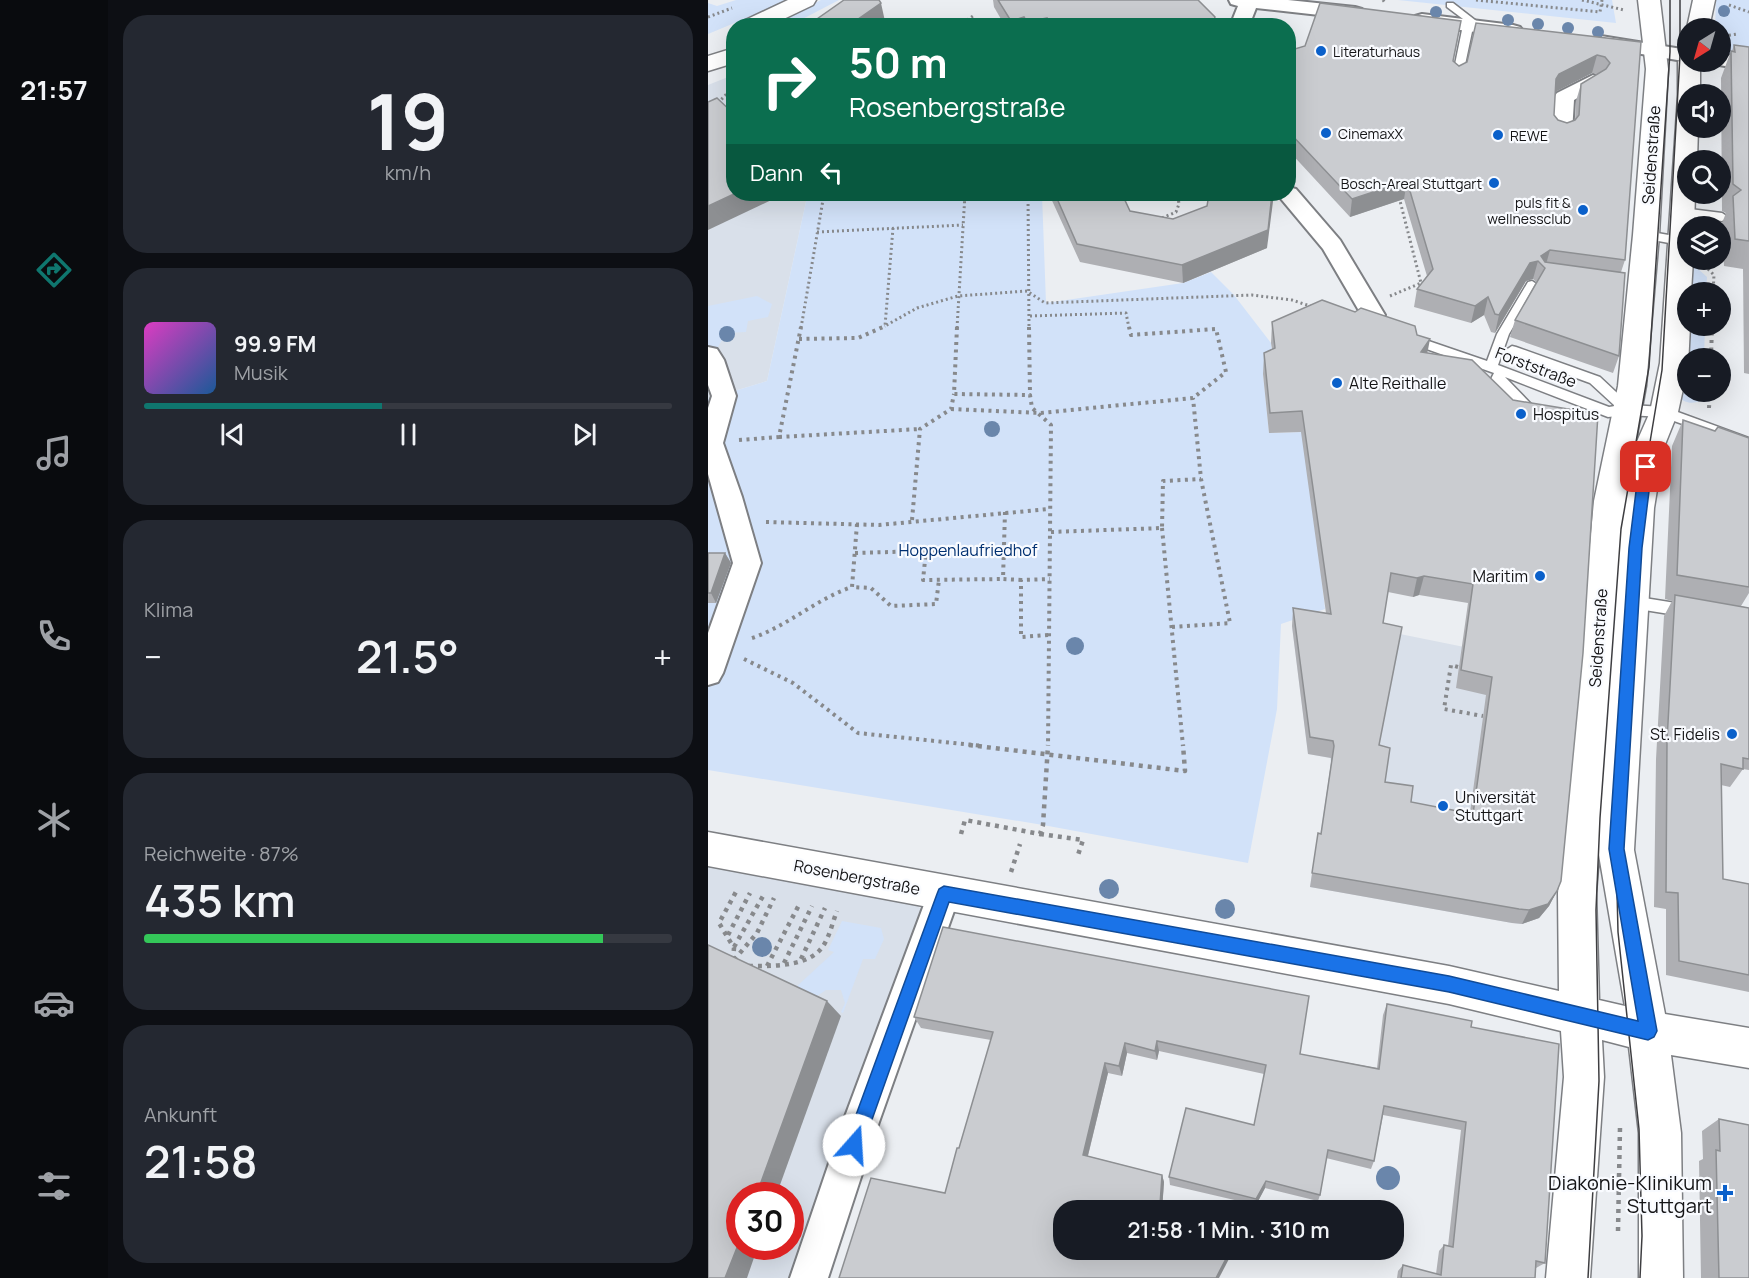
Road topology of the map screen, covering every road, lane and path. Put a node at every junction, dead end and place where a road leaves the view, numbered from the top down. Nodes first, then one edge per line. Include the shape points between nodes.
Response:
1 (806, 0) edge
2 (1483, 0) edge
3 (1582, 0) edge
4 (1602, 0) edge
5 (1650, 0) edge
6 (1704, 0) edge
7 (1246, 1) edge
8 (739, 5) dead end
9 (1602, 5) junction
10 (1729, 5) dead end
11 (1382, 6) edge
12 (1622, 9) dead end
13 (1749, 12) edge
14 (1470, 14) edge
15 (973, 16) dead end
16 (708, 17) edge
17 (768, 18) edge
18 (970, 18) edge
19 (1241, 18) edge
20 (1399, 18) edge
21 (1700, 18) edge
22 (1530, 33) edge
23 (1737, 34) dead end
24 (1731, 35) edge
25 (1585, 40) edge
26 (1654, 49) junction
27 (1677, 54) edge
28 (726, 58) edge
29 (1731, 62) edge
30 (708, 64) edge
31 (1749, 64) edge
32 (1457, 79) edge
33 (1593, 81) edge
34 (726, 95) edge
35 (713, 110) edge
36 (1562, 133) edge
37 (1686, 138) edge
38 (1398, 193) edge
39 (823, 201) edge
40 (965, 201) edge
41 (1028, 201) edge
42 (1179, 201) edge
43 (1294, 201) edge
44 (1176, 212) junction
45 (1682, 212) junction
46 (1187, 214) edge
47 (1682, 216) edge
48 (1714, 216) edge
49 (1154, 218) edge
50 (963, 225) junction
51 (892, 228) junction
52 (817, 232) junction
53 (1646, 235) junction
54 (1677, 240) edge
55 (1679, 270) edge
56 (1532, 285) edge
57 (1027, 291) junction
58 (958, 296) junction
59 (1313, 307) joint
60 (1030, 316) junction
61 (1371, 316) junction
62 (885, 326) junction
63 (1402, 336) edge
64 (799, 339) junction
65 (1512, 350) dead end
66 (708, 355) edge
67 (1497, 369) junction
68 (954, 394) junction
69 (1030, 395) junction
70 (1193, 399) junction
71 (951, 409) junction
72 (1618, 411) junction
73 (1040, 412) junction
74 (1664, 412) junction
75 (1550, 413) edge
76 (1581, 416) edge
77 (920, 429) junction
78 (778, 437) junction
79 (710, 442) junction
80 (1749, 443) edge
81 (1201, 479) junction
82 (1049, 509) junction
83 (1005, 512) junction
84 (912, 520) junction
85 (736, 521) junction
86 (857, 524) junction
87 (1162, 528) junction
88 (1052, 532) junction
89 (1003, 549) junction
90 (926, 551) junction
91 (855, 553) junction
92 (1003, 579) junction
93 (1050, 579) junction
94 (939, 580) junction
95 (1022, 580) junction
96 (852, 587) junction
97 (1632, 602) junction
98 (1702, 614) edge
99 (1172, 627) junction
100 (1048, 635) junction
101 (719, 646) junction
102 (1458, 667) dead end
103 (708, 673) edge
104 (1483, 716) dead end
105 (1049, 753) junction
106 (961, 834) dead end
107 (1040, 834) junction
108 (708, 849) edge
109 (1078, 855) dead end
110 (737, 890) dead end
111 (750, 893) dead end
112 (944, 894) junction
113 (763, 896) dead end
114 (774, 898) dead end
115 (800, 903) dead end
116 (812, 906) dead end
117 (825, 908) dead end
118 (837, 911) dead end
119 (728, 935) junction
120 (734, 948) junction
121 (800, 960) junction
122 (784, 963) junction
123 (744, 966) edge
124 (767, 967) junction
125 (1582, 1016) junction
126 (1648, 1031) junction
127 (1749, 1048) edge
128 (1620, 1125) dead end
129 (1618, 1231) dead end
130 (809, 1278) edge
131 (1568, 1278) edge
132 (1660, 1278) edge

1 - 17 street
2 - 9 path via 1600,12
2 - 14 path
3 - 9 path
4 - 9 path
5 - 26 street, Seidenstraße
6 - 21 street
7 - 11 street
7 - 19 street
8 - 16 path
9 - 12 path
10 - 13 path
14 - 20 street via 1430,21
14 - 22 street
14 - 32 lane
15 - 18 path
23 - 24 path
25 - 26 street
26 - 27 street
26 - 53 street, Seidenstraße via 1657,69
28 - 30 street
29 - 31 street
33 - 36 street via 1564,97
34 - 35 path
37 - 45 street, Seidenstraße
38 - 61 path via 1421,283
39 - 52 path
40 - 50 path
41 - 57 path
42 - 44 path
43 - 61 street via 1332,245
44 - 46 path
44 - 49 path
45 - 47 street, Seidenstraße
45 - 48 lane
50 - 51 path
50 - 58 path
51 - 52 path
51 - 62 path
52 - 64 path
53 - 54 lane
53 - 72 street, Seidenstraße via 1635,287 1633,375
55 - 74 street, Seidenstraße via 1674,363
56 - 67 lane via 1503,334
57 - 58 path
57 - 59 path via 1045,303 1252,295
57 - 60 path
58 - 62 path via 917,308
58 - 68 path
59 - 61 lane
60 - 69 path
60 - 70 path via 1126,313 1131,335 1216,329 1226,372
62 - 64 path via 858,338
63 - 67 lane, Forststraße
64 - 78 path
65 - 72 lane via 1595,380
66 - 79 street via 724,396
67 - 72 lane, Forststraße
67 - 75 lane via 1497,379 1530,411
68 - 69 path
68 - 71 path
69 - 73 path via 1032,408
70 - 73 path
70 - 81 path
71 - 73 path
71 - 77 path
72 - 74 lane, Forststraße
72 - 76 lane
72 - 125 street, Seidenstraße via 1588,641 1577,893
73 - 82 path via 1051,425
74 - 80 lane, Forststraße
74 - 97 street, Seidenstraße via 1649,447 1642,486
77 - 78 path
77 - 84 path
78 - 79 path
79 - 85 street
81 - 87 path via 1163,481
81 - 99 path via 1230,623
82 - 83 path
82 - 88 path
83 - 84 path
83 - 89 path
84 - 86 path
85 - 86 path
85 - 101 street via 747,563
86 - 91 path
87 - 88 path
87 - 99 path
88 - 93 path
89 - 90 path
89 - 92 path
90 - 91 path
90 - 94 path via 923,580
91 - 96 path
92 - 94 path
92 - 95 path
93 - 95 path
93 - 100 path
94 - 96 path via 936,604 891,606 871,588
95 - 100 path via 1021,637
96 - 101 path via 818,600 771,633
97 - 98 lane
97 - 126 street, Seidenstraße via 1616,849
99 - 105 path via 1185,771
100 - 105 path
101 - 103 street
101 - 105 path via 793,683 858,733
102 - 104 path via 1451,665 1444,709
105 - 107 path
106 - 107 path via 965,820
107 - 109 path via 1083,840
108 - 112 street, Rosenbergstraße
110 - 119 path via 719,923
111 - 119 path
112 - 125 street, Rosenbergstraße via 1449,984
112 - 130 street
113 - 120 path
114 - 120 path via 757,933 733,963
115 - 124 path
116 - 122 path
117 - 121 path
118 - 121 path via 819,951
119 - 120 path
121 - 122 path
122 - 124 path
123 - 124 path
125 - 126 street, Rosenbergstraße
125 - 131 street, Seidenstraße via 1584,1077
126 - 127 street, Rosenbergstraße
126 - 132 street, Seidenstraße via 1662,1168
128 - 129 path

